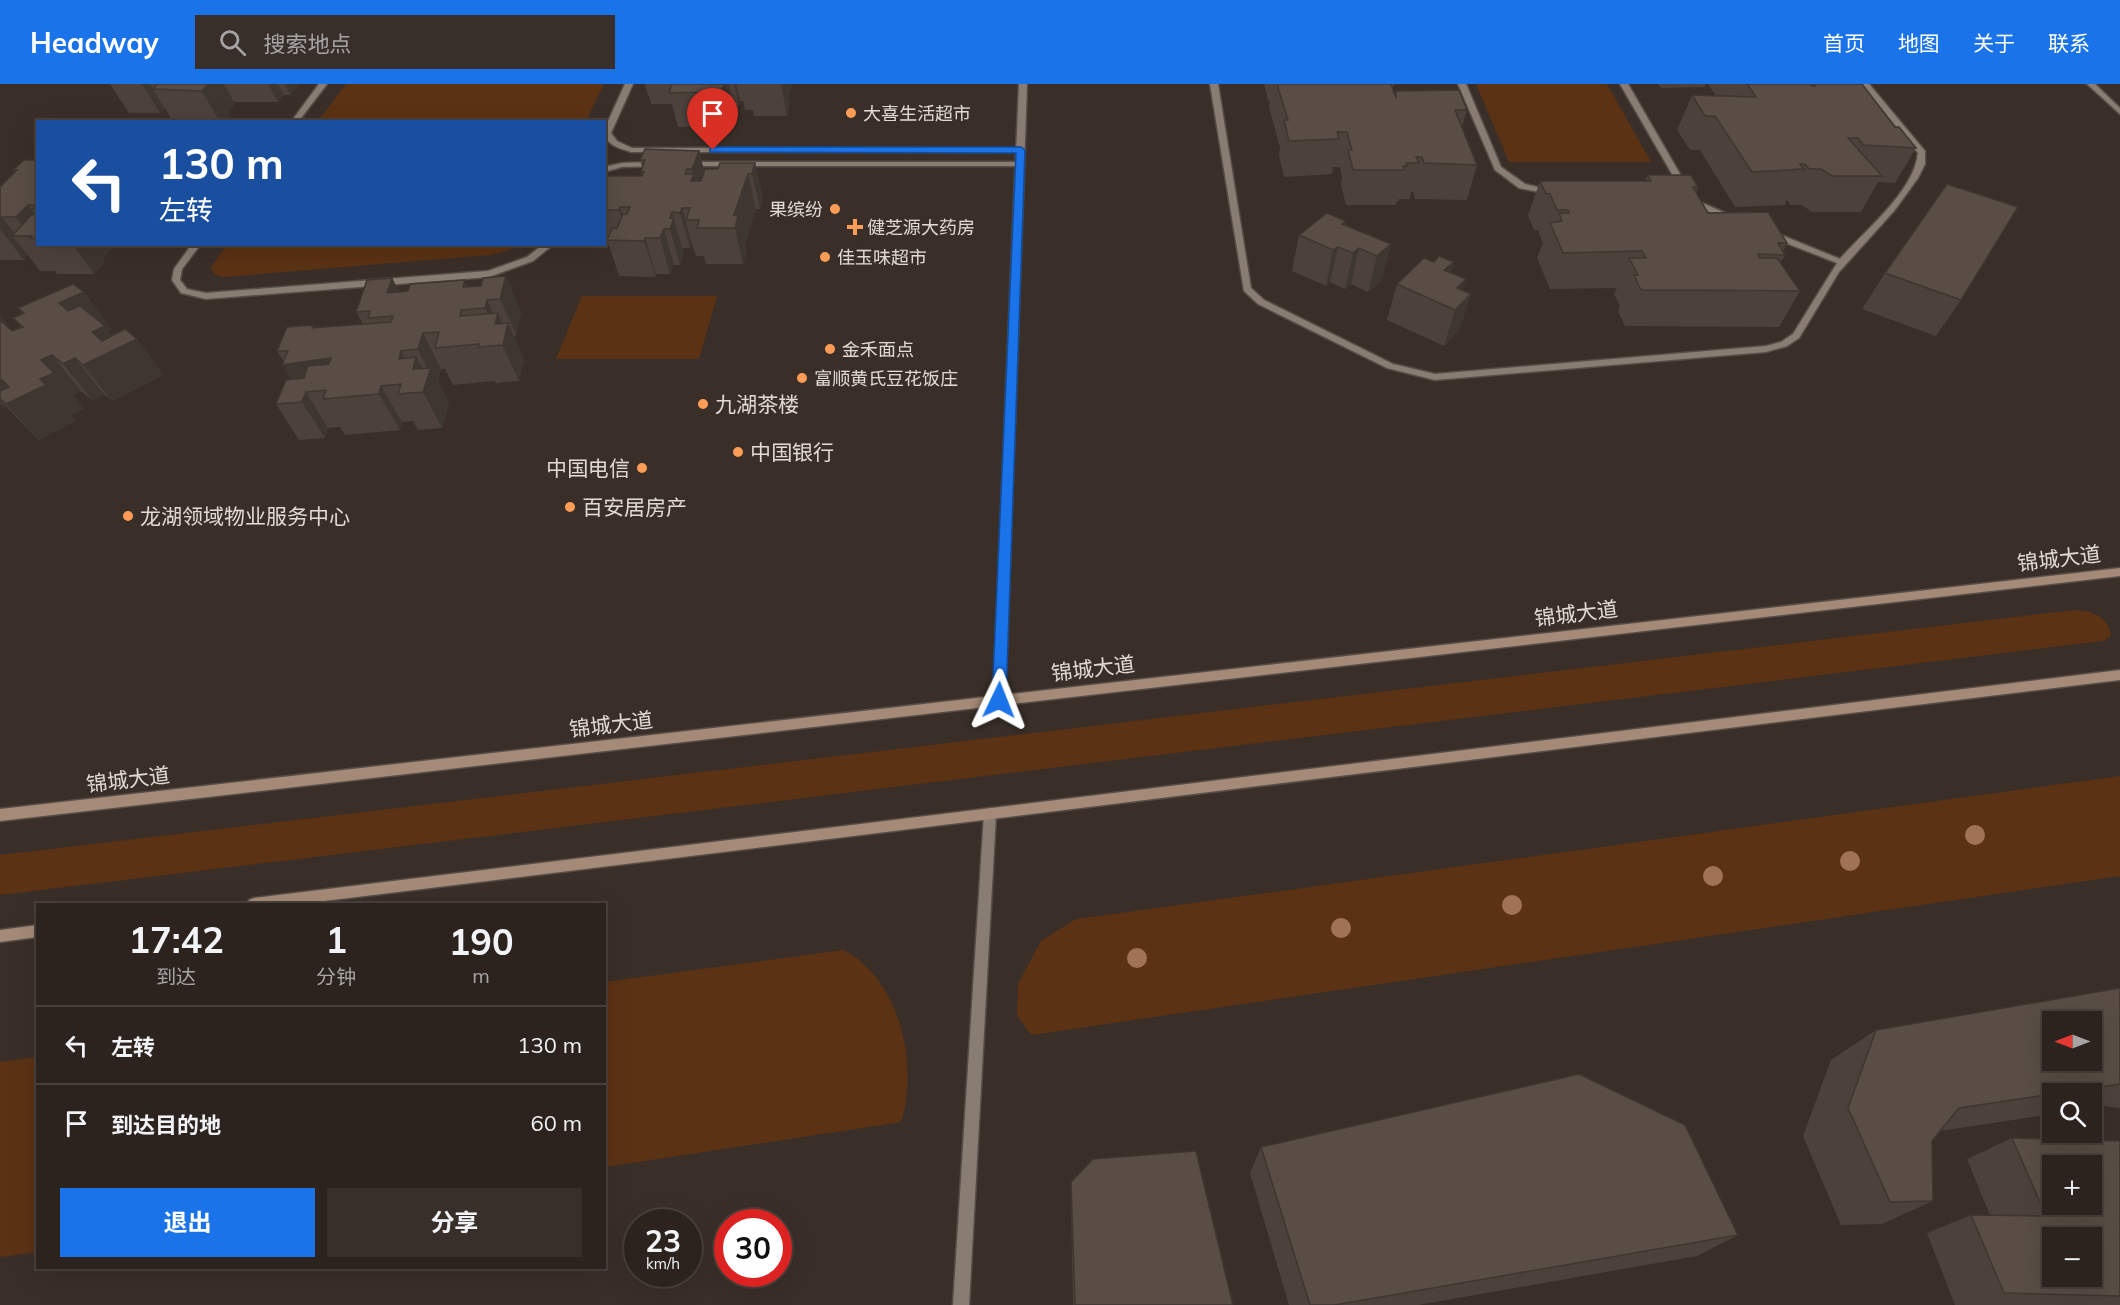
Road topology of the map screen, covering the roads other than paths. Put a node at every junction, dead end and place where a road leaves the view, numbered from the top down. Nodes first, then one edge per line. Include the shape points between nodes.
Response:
1 (323, 84) edge
2 (629, 84) edge
3 (1023, 84) edge
4 (1214, 84) edge
5 (1462, 84) edge
6 (1624, 84) edge
7 (1865, 84) edge
8 (2091, 84) edge
9 (2120, 112) edge
10 (296, 120) edge
11 (606, 133) edge
12 (1021, 150) junction
13 (668, 164) edge
14 (680, 164) edge
15 (1020, 164) junction
16 (606, 170) edge
17 (1566, 194) edge
18 (1745, 223) edge
19 (1766, 232) edge
20 (195, 246) edge
21 (547, 246) edge
22 (1841, 262) junction
23 (2120, 572) edge
24 (2120, 675) edge
25 (999, 700) junction
26 (990, 814) junction
27 (0, 815) edge
28 (262, 903) edge
29 (36, 931) edge
30 (0, 936) edge
31 (961, 1305) edge

1 - 10 street
2 - 11 street
3 - 12 street
4 - 22 street via 1247,289 1261,302 1390,366 1413,373 1464,376 1766,349 1796,336
5 - 17 street via 1498,168 1527,188
6 - 18 street via 1676,174 1677,189 1667,194
7 - 22 street via 1924,161 1894,204
8 - 9 street
11 - 12 street via 614,143 631,150
12 - 15 street
13 - 16 street via 633,164
14 - 15 street
15 - 25 street
19 - 22 street
20 - 21 street via 178,269 176,280 184,291 212,296 489,273 530,259
23 - 25 main road, 锦城大道
24 - 26 main road
25 - 27 main road, 锦城大道
26 - 28 main road
26 - 31 street
29 - 30 main road

